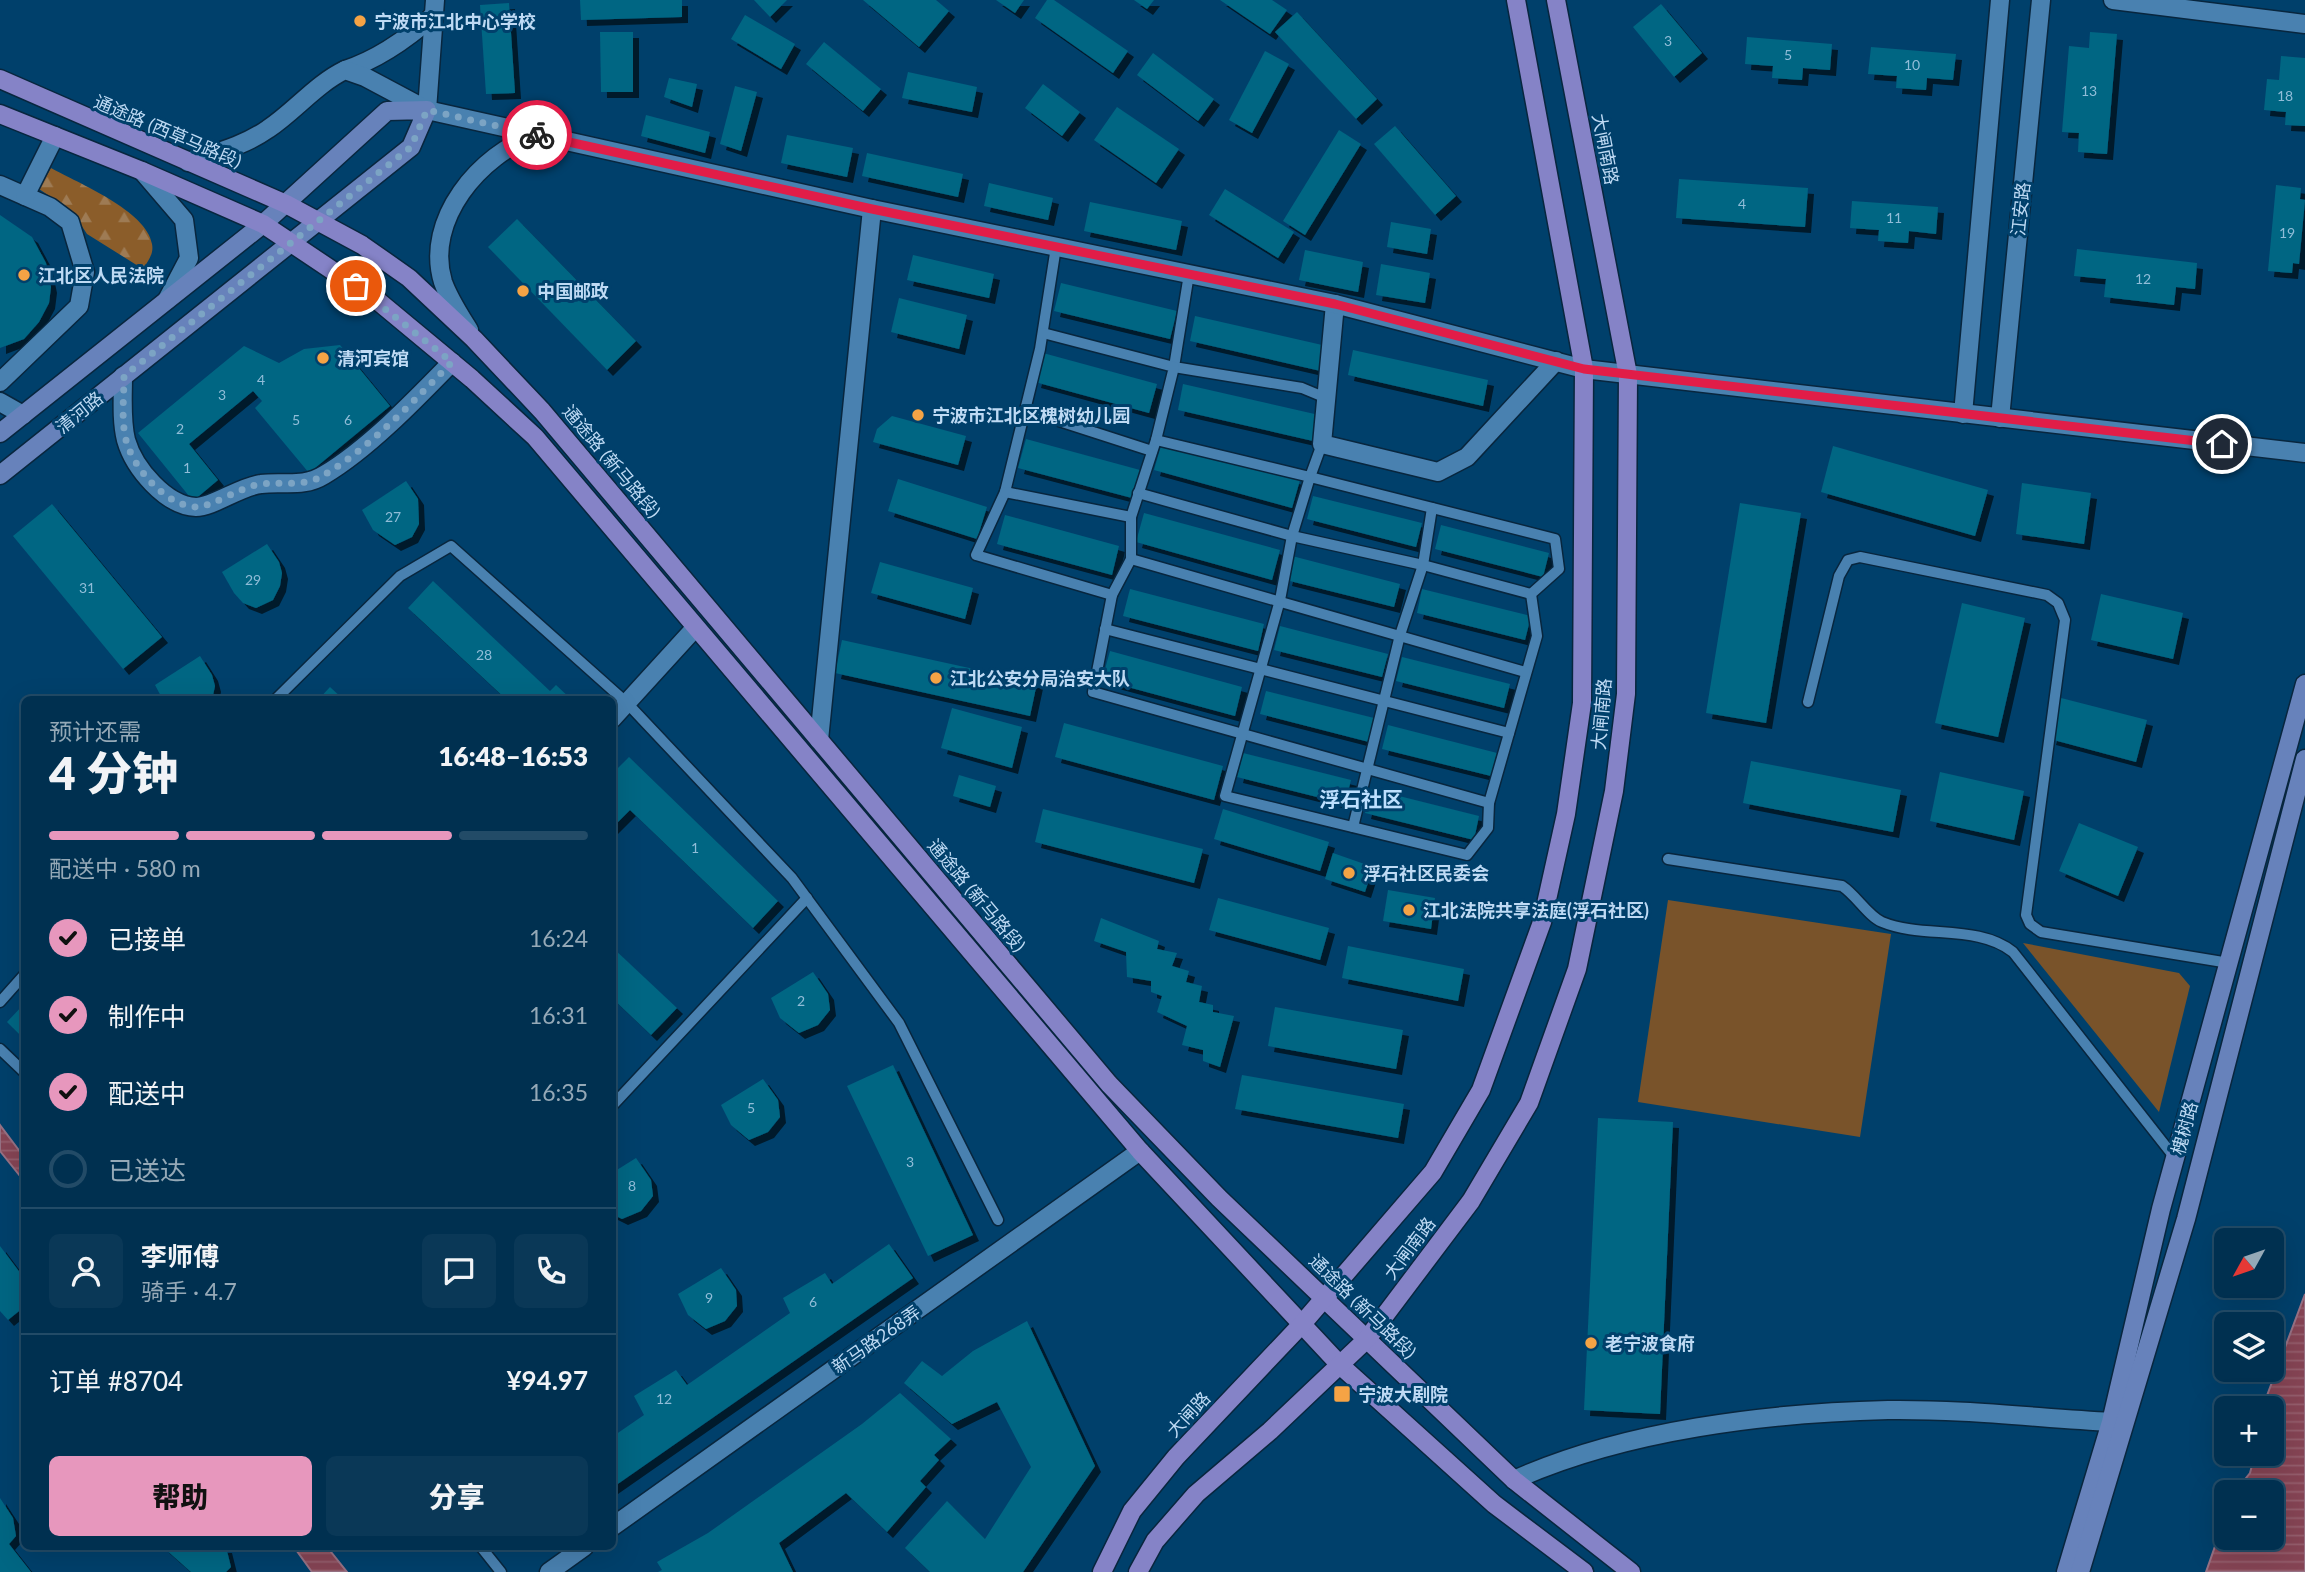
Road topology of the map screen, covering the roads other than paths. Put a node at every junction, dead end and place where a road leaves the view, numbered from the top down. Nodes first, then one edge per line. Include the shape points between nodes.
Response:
1 (1516, 0) edge
2 (1556, 0) edge
3 (2000, 0) edge
4 (2040, 0) edge
5 (2113, 0) edge
6 (434, 7) edge
7 (2305, 24) edge
8 (345, 70) junction
9 (0, 79) edge
10 (427, 110) junction
11 (0, 114) edge
12 (536, 134) junction
13 (55, 136) junction
14 (188, 162) junction
15 (142, 171) junction
16 (0, 185) edge
17 (25, 196) junction
18 (286, 204) junction
19 (872, 209) junction
20 (318, 223) junction
21 (263, 224) junction
22 (290, 243) junction
23 (1056, 247) junction
24 (1189, 274) junction
25 (165, 303) junction
26 (1335, 304) junction
27 (1043, 332) junction
28 (474, 339) junction
29 (1556, 361) junction
30 (452, 362) junction
31 (1174, 367) junction
32 (1584, 369) junction
33 (1629, 375) junction
34 (124, 376) junction
35 (0, 382) edge
36 (1326, 398) junction
37 (0, 402) edge
38 (1025, 410) junction
39 (1963, 414) junction
40 (23, 415) junction
41 (2000, 418) junction
42 (0, 433) edge
43 (1156, 439) junction
44 (1322, 444) junction
45 (1152, 451) junction
46 (2305, 453) edge
47 (0, 475) edge
48 (1310, 477) junction
49 (1005, 492) junction
50 (1138, 493) junction
51 (1432, 508) junction
52 (1131, 517) junction
53 (1292, 536) junction
54 (1131, 559) junction
55 (1423, 565) junction
56 (1531, 594) junction
57 (1112, 595) junction
58 (1280, 600) junction
59 (695, 628) junction
60 (1105, 629) junction
61 (1400, 635) junction
62 (1261, 667) junction
63 (1525, 672) junction
64 (2305, 684) edge
65 (279, 696) edge
66 (1386, 700) junction
67 (1808, 702) dead end
68 (627, 703) junction
69 (616, 715) edge
70 (1241, 733) junction
71 (1509, 733) junction
72 (819, 740) junction
73 (2305, 759) edge
74 (1367, 769) junction
75 (1489, 803) junction
76 (1353, 827) junction
77 (1668, 859) dead end
78 (807, 898) junction
79 (2229, 963) junction
80 (21, 978) edge
81 (0, 1002) edge
82 (0, 1049) edge
83 (21, 1069) edge
84 (616, 1102) edge
85 (1140, 1151) junction
86 (2175, 1158) junction
87 (998, 1220) dead end
88 (1323, 1299) junction
89 (1302, 1324) junction
90 (1367, 1339) junction
91 (1340, 1365) junction
92 (2111, 1422) junction
93 (1514, 1480) junction
94 (616, 1524) edge
95 (483, 1550) edge
96 (580, 1550) edge
97 (501, 1572) edge
98 (549, 1572) edge
99 (1101, 1572) edge
100 (1138, 1572) edge
101 (1584, 1572) edge
102 (1631, 1572) edge
103 (2066, 1572) edge
104 (2080, 1572) edge

1 - 32 main road, 大闸南路
2 - 33 main road, 大闸南路
3 - 39 street
4 - 41 street, 江安路
5 - 7 street
6 - 8 street via 388,50
6 - 10 street
8 - 10 street
8 - 14 street via 327,79 255,138
9 - 14 main road, 通途路 (西草马路段)
10 - 12 street
10 - 18 main road, 清河路 via 387,111
10 - 20 main road, 清河路 via 411,147
11 - 13 main road
12 - 19 street
12 - 28 street via 506,148 484,167 449,212 441,233 443,280
13 - 15 main road
13 - 17 street
14 - 18 main road, 通途路 (西草马路段)
15 - 21 main road
15 - 25 street via 184,220 189,258
16 - 17 street
17 - 35 street via 70,222 85,272 79,306
18 - 20 main road, 通途路 (西草马路段)
18 - 21 main road, 清河路
19 - 23 street
19 - 72 street
20 - 22 main road, 清河路
20 - 28 main road, 通途路 (新马路段) via 362,245 409,278
21 - 22 main road
21 - 25 main road, 清河路
22 - 30 main road via 378,301
22 - 34 main road, 清河路
23 - 24 street
23 - 27 lane
24 - 26 street
24 - 31 lane
25 - 40 main road, 清河路
26 - 29 street
26 - 36 street
27 - 31 lane
27 - 38 lane
28 - 72 main road, 通途路 (新马路段) via 542,411
29 - 32 street
29 - 44 street via 1467,457 1438,472
30 - 34 street via 419,396 323,476 293,485 262,484 198,507 176,502 155,486 134,458 125,432
30 - 59 main road via 535,437
31 - 36 lane via 1302,388
31 - 43 lane
32 - 33 street
32 - 88 main road, 大闸南路 via 1582,703 1566,814 1542,922 1481,1090 1433,1172
33 - 39 street
33 - 90 main road, 大闸南路 via 1626,694 1614,790 1577,969 1530,1103 1471,1201
34 - 47 main road, 清河路
36 - 44 street
37 - 40 street
38 - 45 lane
38 - 49 lane
39 - 41 street
40 - 42 main road, 清河路
41 - 46 street
43 - 45 lane
43 - 48 lane
44 - 48 lane
45 - 50 lane
48 - 51 lane
48 - 53 lane
49 - 52 lane
49 - 57 lane via 976,555
50 - 52 lane
50 - 53 lane
51 - 55 lane
51 - 56 lane via 1555,539 1559,569
52 - 54 lane
53 - 55 lane
53 - 58 lane
54 - 57 lane
54 - 58 lane
55 - 56 lane
55 - 61 lane
56 - 63 lane via 1537,636
57 - 60 lane
58 - 61 lane
58 - 62 lane
59 - 68 street
59 - 85 main road
60 - 62 lane
60 - 70 lane via 1093,692
61 - 63 lane
61 - 66 lane
62 - 66 lane
62 - 70 lane
63 - 71 lane
64 - 79 main road, 槐树路
65 - 68 lane via 401,576 451,545
66 - 71 lane
66 - 74 lane
67 - 79 lane via 1839,576 1848,561 1860,557 2047,595 2058,603 2065,620 2026,915 2030,924 2041,932
68 - 69 street
68 - 78 lane
70 - 74 lane
70 - 76 lane via 1225,796
71 - 75 lane
72 - 88 main road, 通途路 (新马路段) via 1109,1084
73 - 104 main road, 槐树路 via 2186,1219
74 - 75 lane
74 - 76 lane
75 - 76 lane via 1488,828 1467,855
77 - 86 lane via 1842,886 1879,921 1998,940
78 - 84 lane
78 - 87 lane via 899,1023
79 - 86 main road, 槐树路
80 - 81 lane
82 - 83 lane
85 - 89 main road
85 - 94 street, 新马路268弄
86 - 92 main road, 槐树路
88 - 89 main road, 大闸路
88 - 90 main road, 通途路 (新马路段)
89 - 91 main road
89 - 99 main road, 大闸路 via 1176,1457 1132,1511
90 - 91 main road, 大闸南路
90 - 93 main road, 通途路 (新马路段)
91 - 100 main road via 1196,1494 1155,1541
91 - 101 main road via 1494,1504
92 - 93 street via 1889,1410 1772,1418 1662,1436 1554,1462
92 - 103 main road, 槐树路
93 - 102 main road, 通途路 (新马路段)
95 - 97 lane
96 - 98 street

